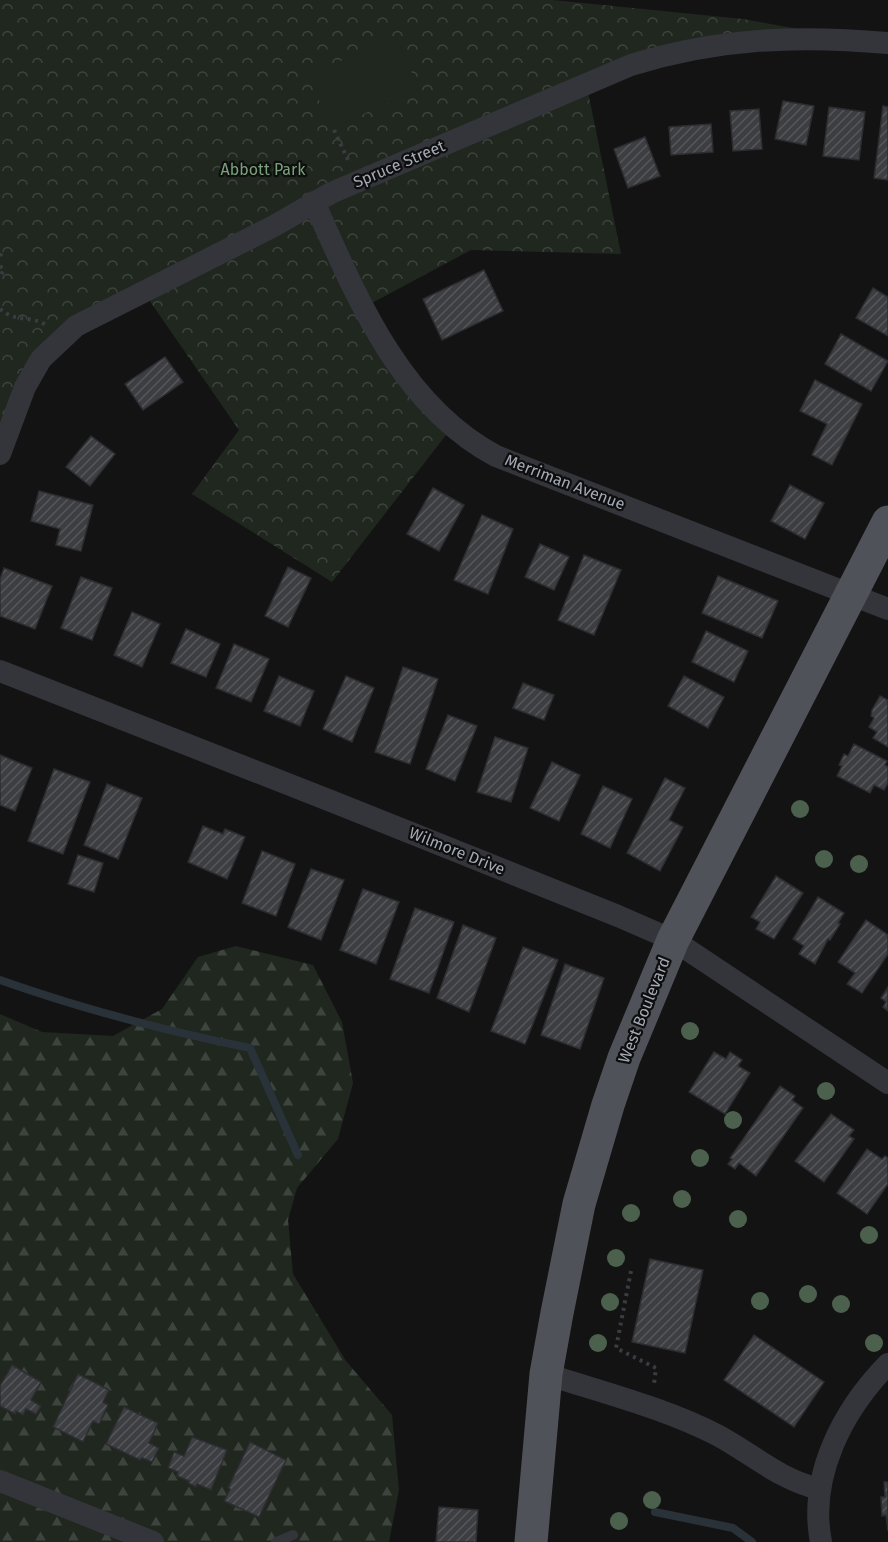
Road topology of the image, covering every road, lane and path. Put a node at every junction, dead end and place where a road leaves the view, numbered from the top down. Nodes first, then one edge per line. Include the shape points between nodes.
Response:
1 (888, 43) edge
2 (334, 130) dead end
3 (351, 166) dead end
4 (314, 202) junction
5 (274, 226) junction
6 (333, 244) junction
7 (0, 266) edge
8 (0, 276) edge
9 (0, 309) edge
10 (47, 326) dead end
11 (0, 454) edge
12 (888, 522) edge
13 (851, 594) junction
14 (888, 609) edge
15 (0, 671) edge
16 (673, 940) junction
17 (888, 1083) edge
18 (632, 1271) dead end
19 (888, 1364) edge
20 (546, 1374) junction
21 (653, 1389) dead end
22 (0, 1481) edge
23 (820, 1489) junction
24 (293, 1535) dead end
25 (153, 1542) edge
26 (276, 1542) edge
27 (533, 1542) edge
28 (821, 1542) edge

1 - 4 street, Spruce Street via 832,38 772,39 712,45 654,58
2 - 3 path
4 - 5 street, Spruce Street
4 - 6 street, Merriman Avenue
5 - 6 street, Merriman Avenue via 309,221 325,231
5 - 11 street, Spruce Street via 76,326 41,359 25,387
6 - 13 street, Merriman Avenue via 387,351 417,391 480,447
7 - 8 path via 4,270
9 - 10 path via 10,316 40,321
12 - 13 main road, West Boulevard
13 - 14 street, Merriman Avenue
13 - 16 main road, West Boulevard
15 - 16 street, Wilmore Drive
16 - 17 street, Wilmore Drive
16 - 20 main road, West Boulevard via 608,1105 573,1234
18 - 21 path via 616,1348 656,1368
19 - 23 street via 840,1430
20 - 23 street via 651,1407 718,1436 801,1485
20 - 27 main road, West Boulevard
22 - 25 street
23 - 28 street
24 - 26 lane

